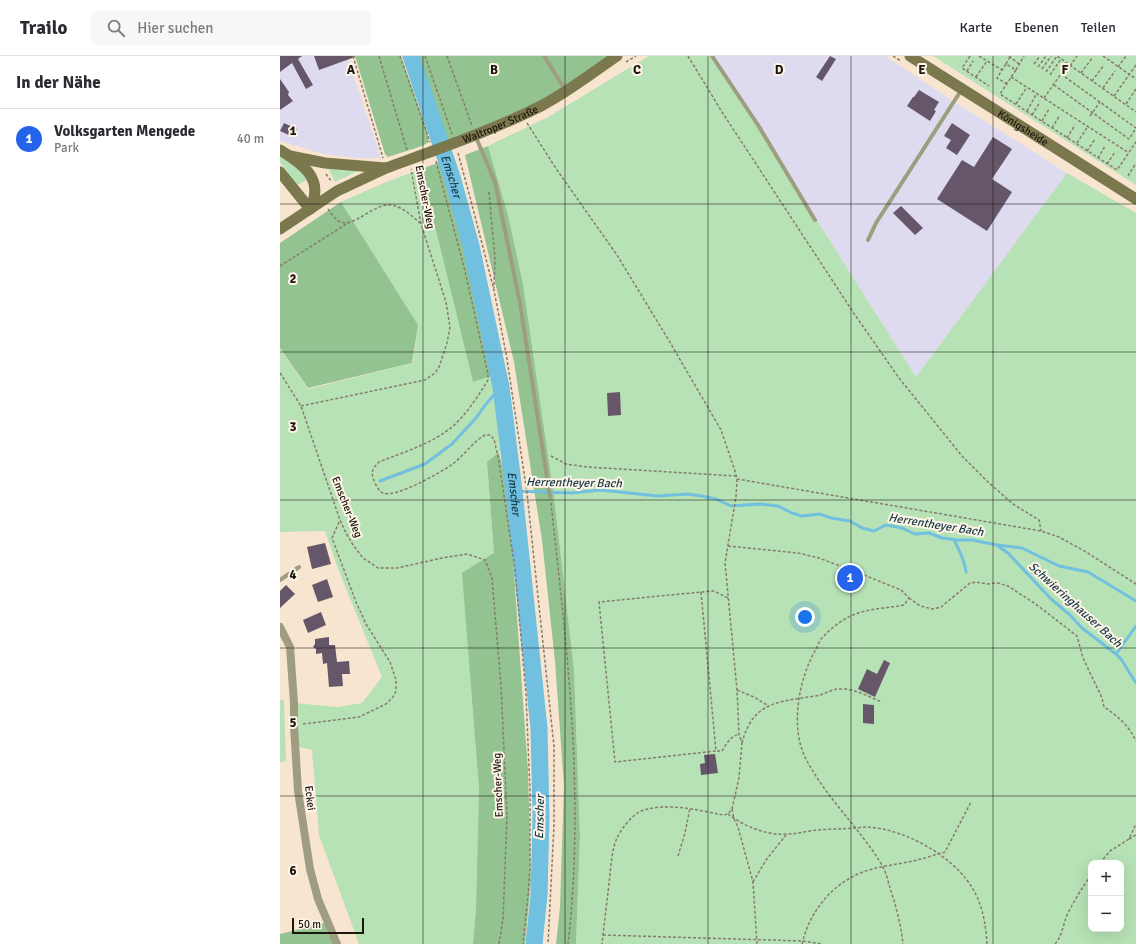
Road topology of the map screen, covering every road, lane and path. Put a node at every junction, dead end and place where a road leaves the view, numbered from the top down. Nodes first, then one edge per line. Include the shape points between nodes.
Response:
1 (353, 56) edge
2 (379, 56) edge
3 (400, 56) edge
4 (425, 56) edge
5 (447, 56) edge
6 (544, 56) edge
7 (617, 56) edge
8 (688, 56) edge
9 (712, 56) edge
10 (910, 56) edge
11 (970, 56) edge
12 (979, 56) edge
13 (1010, 56) edge
14 (1024, 56) edge
15 (1040, 56) edge
16 (1046, 56) edge
17 (1051, 56) edge
18 (1077, 56) edge
19 (1103, 56) edge
20 (1126, 56) edge
21 (1093, 57) dead end
22 (1061, 58) edge
23 (987, 61) junction
24 (973, 62) dead end
25 (1006, 64) junction
26 (1019, 64) junction
27 (1034, 64) dead end
28 (1069, 65) junction
29 (1104, 65) dead end
30 (1136, 65) edge
31 (1038, 67) dead end
32 (1118, 67) junction
33 (1042, 69) dead end
34 (1002, 70) junction
35 (1016, 70) junction
36 (967, 71) junction
37 (1115, 71) dead end
38 (1046, 72) dead end
39 (1081, 73) junction
40 (1050, 74) dead end
41 (1061, 74) junction
42 (1129, 74) junction
43 (976, 77) junction
44 (1011, 77) junction
45 (1136, 79) edge
46 (1092, 81) junction
47 (1007, 84) junction
48 (1054, 84) junction
49 (989, 86) dead end
50 (1027, 87) junction
51 (1103, 88) junction
52 (962, 89) junction
53 (1136, 89) edge
54 (566, 91) junction
55 (1037, 93) junction
56 (1114, 96) junction
57 (1044, 98) junction
58 (1040, 102) dead end
59 (1100, 102) junction
60 (1016, 104) junction
61 (1125, 104) junction
62 (1050, 109) dead end
63 (1026, 111) junction
64 (1092, 112) junction
65 (1136, 112) edge
66 (1032, 115) junction
67 (1060, 115) dead end
68 (1090, 116) dead end
69 (1042, 121) junction
70 (448, 123) dead end
71 (527, 124) dead end
72 (1074, 125) dead end
73 (1088, 126) junction
74 (1052, 128) junction
75 (1136, 128) edge
76 (471, 137) junction
77 (1067, 138) junction
78 (1095, 139) dead end
79 (429, 142) dead end
80 (1136, 142) edge
81 (1077, 144) junction
82 (1105, 146) dead end
83 (280, 150) edge
84 (1087, 151) junction
85 (1115, 152) dead end
86 (1129, 153) junction
87 (290, 156) junction
88 (434, 156) dead end
89 (415, 158) junction
90 (1098, 158) junction
91 (461, 162) dead end
92 (1136, 163) edge
93 (1108, 164) junction
94 (386, 168) junction
95 (280, 172) edge
96 (326, 174) dead end
97 (1128, 176) dead end
98 (333, 184) dead end
99 (489, 192) dead end
100 (1136, 199) edge
101 (328, 208) dead end
102 (310, 209) junction
103 (815, 220) dead end
104 (348, 223) junction
105 (421, 224) junction
106 (280, 229) edge
107 (868, 240) dead end
108 (280, 266) edge
109 (494, 290) junction
110 (280, 373) edge
111 (301, 406) junction
112 (542, 446) junction
113 (736, 476) junction
114 (737, 479) junction
115 (550, 497) joint
116 (340, 520) junction
117 (1041, 531) junction
118 (727, 546) junction
119 (299, 567) dead end
120 (280, 580) edge
121 (1136, 584) edge
122 (701, 592) junction
123 (728, 598) junction
124 (909, 598) junction
125 (280, 627) edge
126 (737, 690) junction
127 (798, 698) junction
128 (882, 702) dead end
129 (768, 706) junction
130 (294, 726) junction
131 (739, 734) junction
132 (1136, 741) edge
133 (742, 744) junction
134 (716, 751) junction
135 (971, 802) dead end
136 (690, 808) junction
137 (732, 808) junction
138 (728, 814) junction
139 (734, 819) junction
140 (743, 824) junction
141 (1136, 824) edge
142 (738, 827) junction
143 (856, 828) junction
144 (787, 834) junction
145 (1136, 835) edge
146 (1129, 839) junction
147 (938, 853) junction
148 (678, 856) dead end
149 (1102, 860) edge
150 (883, 866) junction
151 (1088, 879) edge
152 (753, 882) junction
153 (603, 935) junction
154 (756, 940) junction
155 (803, 941) junction
156 (337, 944) edge
157 (499, 944) edge
158 (523, 944) edge
159 (548, 944) edge
160 (568, 944) edge
161 (602, 944) edge
162 (757, 944) edge
163 (802, 944) edge
164 (822, 944) edge
165 (903, 944) edge
166 (987, 944) edge
167 (1055, 944) edge

1 - 94 path
2 - 89 path, Emscher-Weg
3 - 79 path
4 - 70 path
5 - 76 path
6 - 54 lane
7 - 54 main road, Waltroper Straße
8 - 117 path via 854,315 899,378 962,456 1013,504 1039,520
9 - 103 lane via 758,124
10 - 52 main road, Königsheide
11 - 36 path via 962,68
12 - 23 path
13 - 25 path
13 - 26 path
14 - 26 path
15 - 27 path
16 - 31 path
17 - 33 path
18 - 28 path
19 - 32 path
20 - 32 path
21 - 39 path
22 - 28 path
22 - 38 path via 1057,56
22 - 40 path
23 - 34 path
23 - 43 path
24 - 36 path
25 - 34 path
25 - 35 path
26 - 35 path
28 - 39 path
28 - 41 path
29 - 46 path
30 - 42 path
32 - 42 path
34 - 47 path via 997,78
35 - 44 path
36 - 43 path
37 - 51 path
39 - 46 path
41 - 48 path
41 - 59 path
42 - 45 path
42 - 56 path
43 - 49 path
44 - 47 path
44 - 50 path
46 - 51 path
47 - 60 path via 1000,94
48 - 57 path
48 - 64 path
50 - 55 path
50 - 60 path
51 - 56 path
52 - 100 main road, Königsheide
52 - 107 lane via 876,223
53 - 61 path
54 - 76 main road, Waltroper Straße via 542,105
55 - 57 path
55 - 63 path
56 - 61 path
57 - 73 path
58 - 66 path
59 - 64 path
59 - 75 path
60 - 63 path
61 - 65 path
62 - 69 path
63 - 66 path
64 - 68 path
64 - 75 path via 1129,139
66 - 69 path
67 - 74 path
69 - 74 path
71 - 113 path via 617,255 689,374 721,430
72 - 77 path
73 - 81 path
73 - 86 path
74 - 77 path
76 - 89 main road, Waltroper Straße
76 - 112 lane via 495,182 520,303
77 - 81 path
78 - 84 path
80 - 86 path
81 - 84 path
82 - 90 path
83 - 87 main road
84 - 90 path
85 - 93 path
86 - 93 path via 1117,170
87 - 94 main road via 325,163
87 - 102 main road via 310,172 315,195
88 - 158 path via 465,271 488,380 477,398 452,426 436,437 379,462 372,472 378,489 391,494 437,474 485,435 490,435 494,439 515,569 526,694 530,867
89 - 94 main road, Waltroper Straße
89 - 105 path, Emscher-Weg
90 - 93 path
91 - 109 path
92 - 97 path
94 - 102 main road, Waltroper Straße via 337,191
95 - 102 main road
96 - 98 path
99 - 109 path via 495,259
101 - 104 path via 340,222
102 - 106 main road, Waltroper Straße
104 - 105 path via 388,205 410,214
104 - 108 path
105 - 111 path, Emscher-Weg via 446,302 450,328 439,367 425,380
109 - 159 path via 527,493 554,746 554,825
110 - 111 path
111 - 116 path, Emscher-Weg
112 - 113 path via 552,457 566,464
112 - 115 lane
113 - 114 path
114 - 117 path
114 - 118 path
115 - 160 path via 564,624 574,755 574,866
116 - 130 path via 332,538 366,624 390,662 396,680 396,691 386,704 359,717
116 - 157 path, Emscher-Weg via 363,558 378,568 397,568 467,554 485,560 492,578 502,686 507,815 503,919
117 - 121 path via 1059,537
118 - 123 path via 725,563
118 - 124 path via 798,553 819,558 901,590
119 - 120 lane
122 - 123 path via 714,591
122 - 134 path
122 - 134 path via 599,602 615,762
123 - 126 path
124 - 127 path via 904,605 875,608 845,619 823,637 805,672
124 - 132 path via 920,606 933,609 941,607 970,583 976,582 998,583 1019,592 1077,636 1083,658 1104,707 1126,724
125 - 130 street, Eckei via 290,647
126 - 129 path
126 - 131 path
127 - 128 path via 818,696 840,688 856,691
127 - 129 path
127 - 143 path via 800,744 804,755 826,791
129 - 133 path via 750,722
130 - 156 street, Eckei via 298,791 310,869 318,899
131 - 133 path
131 - 134 path via 729,740 722,751
133 - 137 path via 739,778
135 - 147 path via 945,852
136 - 138 path
136 - 148 path
136 - 153 path via 656,808 632,816 618,837 613,853
137 - 138 path
137 - 139 path
138 - 139 path
139 - 140 path
139 - 142 path
140 - 142 path via 739,824
140 - 144 path via 769,832
141 - 146 path
142 - 152 path
143 - 144 path
143 - 147 path via 888,830
143 - 150 path
144 - 152 path via 766,860
145 - 146 path
146 - 149 path via 1110,851
147 - 150 path via 922,859
147 - 166 path via 952,863 975,892
150 - 155 path via 858,874 843,882 830,894 811,919
150 - 165 path via 896,906
151 - 167 path via 1074,900 1059,940
152 - 154 path
153 - 154 path
153 - 161 path
154 - 155 path
154 - 162 path
155 - 163 path
155 - 164 path

